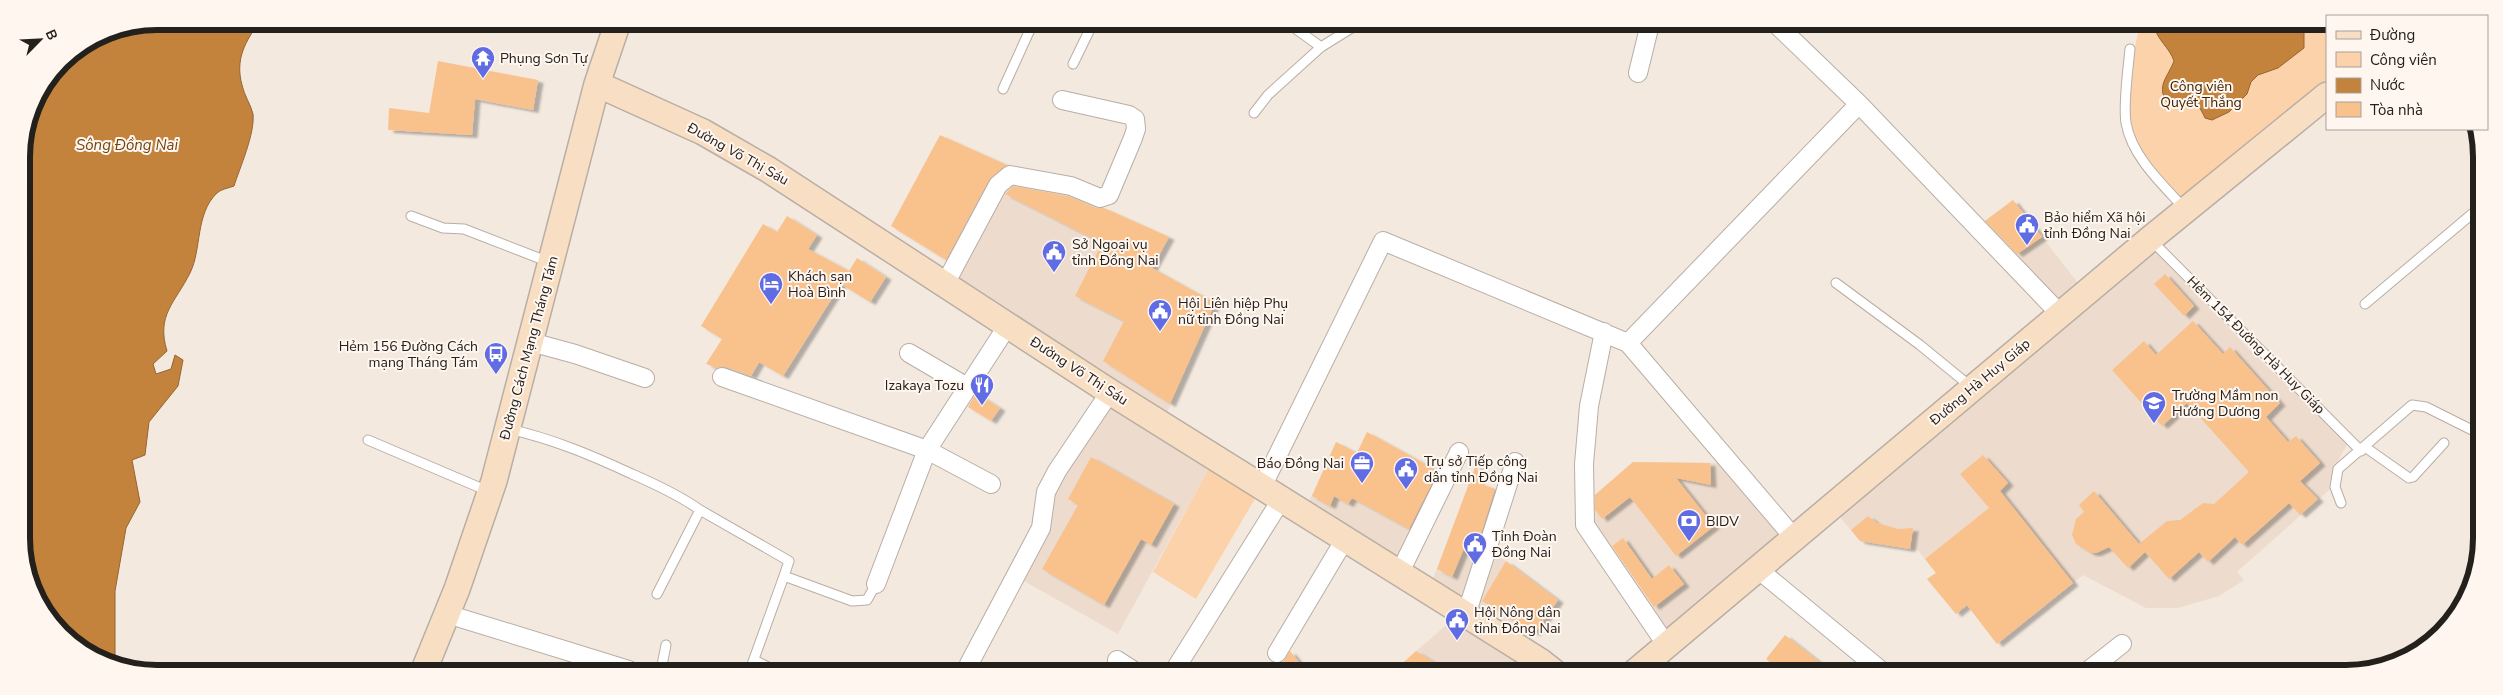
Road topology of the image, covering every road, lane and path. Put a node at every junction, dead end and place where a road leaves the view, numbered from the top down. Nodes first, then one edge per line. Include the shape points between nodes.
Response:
1 (615, 30) edge
2 (1030, 30) edge
3 (1089, 30) edge
4 (1297, 30) edge
5 (1348, 30) edge
6 (1649, 30) edge
7 (1782, 30) edge
8 (1321, 47) junction
9 (2130, 49) dead end
10 (1073, 64) dead end
11 (1638, 74) dead end
12 (597, 84) junction
13 (1003, 89) dead end
14 (2326, 96) edge
15 (1062, 100) dead end
16 (1859, 104) junction
17 (1254, 113) dead end
18 (2186, 210) junction
19 (2473, 213) edge
20 (411, 216) dead end
21 (2150, 240) junction
22 (552, 262) junction
23 (944, 284) junction
24 (1836, 284) dead end
25 (2365, 304) dead end
26 (2061, 315) junction
27 (1008, 326) junction
28 (1604, 332) junction
29 (531, 342) junction
30 (1628, 343) junction
31 (909, 352) dead end
32 (722, 377) dead end
33 (645, 378) dead end
34 (967, 387) junction
35 (1972, 388) junction
36 (1110, 392) junction
37 (508, 428) junction
38 (2473, 430) edge
39 (368, 440) dead end
40 (2444, 443) dead end
41 (2363, 449) junction
42 (927, 450) junction
43 (1459, 452) dead end
44 (1515, 462) dead end
45 (991, 484) dead end
46 (490, 492) junction
47 (1271, 494) junction
48 (2341, 503) dead end
49 (700, 510) junction
50 (1795, 539) junction
51 (1345, 540) junction
52 (1759, 570) junction
53 (1400, 574) junction
54 (784, 576) junction
55 (876, 584) joint
56 (657, 594) dead end
57 (447, 614) junction
58 (1466, 614) junction
59 (2122, 644) dead end
60 (666, 645) dead end
61 (1667, 646) junction
62 (1277, 653) dead end
63 (754, 660) junction
64 (1117, 660) dead end
65 (969, 664) dead end
66 (429, 665) edge
67 (612, 665) edge
68 (662, 665) edge
69 (752, 665) edge
70 (764, 665) edge
71 (1125, 665) edge
72 (1177, 665) edge
73 (1545, 665) edge
74 (1644, 665) edge
75 (1874, 665) edge
76 (2095, 665) edge

1 - 12 main road, Đường Cách Mạng Tháng Tám
2 - 13 lane
3 - 10 lane
4 - 8 lane
5 - 8 lane
6 - 11 street
7 - 16 street
8 - 17 lane via 1268,95
9 - 18 lane via 2126,121 2129,134 2152,172
12 - 22 main road, Đường Cách Mạng Tháng Tám
12 - 23 main road, Đường Võ Thị Sáu via 728,146
14 - 18 main road, Đường Hà Huy Giáp
15 - 23 street via 1135,119 1133,138 1109,194 1100,198 1071,186 1010,175 998,185
16 - 26 street
16 - 30 street
18 - 21 main road, Đường Hà Huy Giáp
19 - 25 lane
20 - 22 lane via 443,228 464,229
21 - 26 main road, Đường Hà Huy Giáp
21 - 41 lane, Hẻm 154 Đường Hà Huy Giáp
22 - 29 main road, Đường Cách Mạng Tháng Tám
23 - 27 main road, Đường Võ Thị Sáu
24 - 35 lane via 1920,345
26 - 35 main road, Đường Hà Huy Giáp
27 - 34 street
27 - 36 main road, Đường Võ Thị Sáu
28 - 30 street
28 - 47 street via 1383,241
28 - 61 street via 1589,406 1584,464 1585,525
29 - 33 street
29 - 37 main road, Đường Cách Mạng Tháng Tám
30 - 50 street
31 - 34 street
32 - 42 street
34 - 42 street
35 - 50 main road, Đường Hà Huy Giáp
36 - 47 main road, Đường Võ Thị Sáu
36 - 65 street via 1046,492 1040,528
37 - 46 main road, Đường Cách Mạng Tháng Tám
37 - 49 lane via 549,438 600,459 664,488
38 - 41 lane via 2426,407 2412,405
39 - 46 lane
40 - 41 lane, Hẻm 154 Đường Hà Huy Giáp via 2409,478
41 - 48 lane via 2338,469 2335,487
42 - 45 street
42 - 55 street
43 - 53 street
44 - 58 street
46 - 57 main road, Đường Cách Mạng Tháng Tám
47 - 51 main road, Đường Võ Thị Sáu
47 - 72 street
49 - 54 lane via 789,561
49 - 56 lane
50 - 52 main road, Đường Hà Huy Giáp
51 - 53 main road, Đường Võ Thị Sáu
51 - 62 street
52 - 61 main road, Đường Hà Huy Giáp
52 - 75 street
53 - 58 main road, Đường Võ Thị Sáu
54 - 55 lane via 852,601 867,600
54 - 63 lane
57 - 66 main road, Đường Cách Mạng Tháng Tám
57 - 67 street
58 - 73 main road, Đường Võ Thị Sáu
59 - 76 street
60 - 68 lane
61 - 74 main road, Đường Hà Huy Giáp
63 - 69 lane
63 - 70 lane
64 - 71 street

